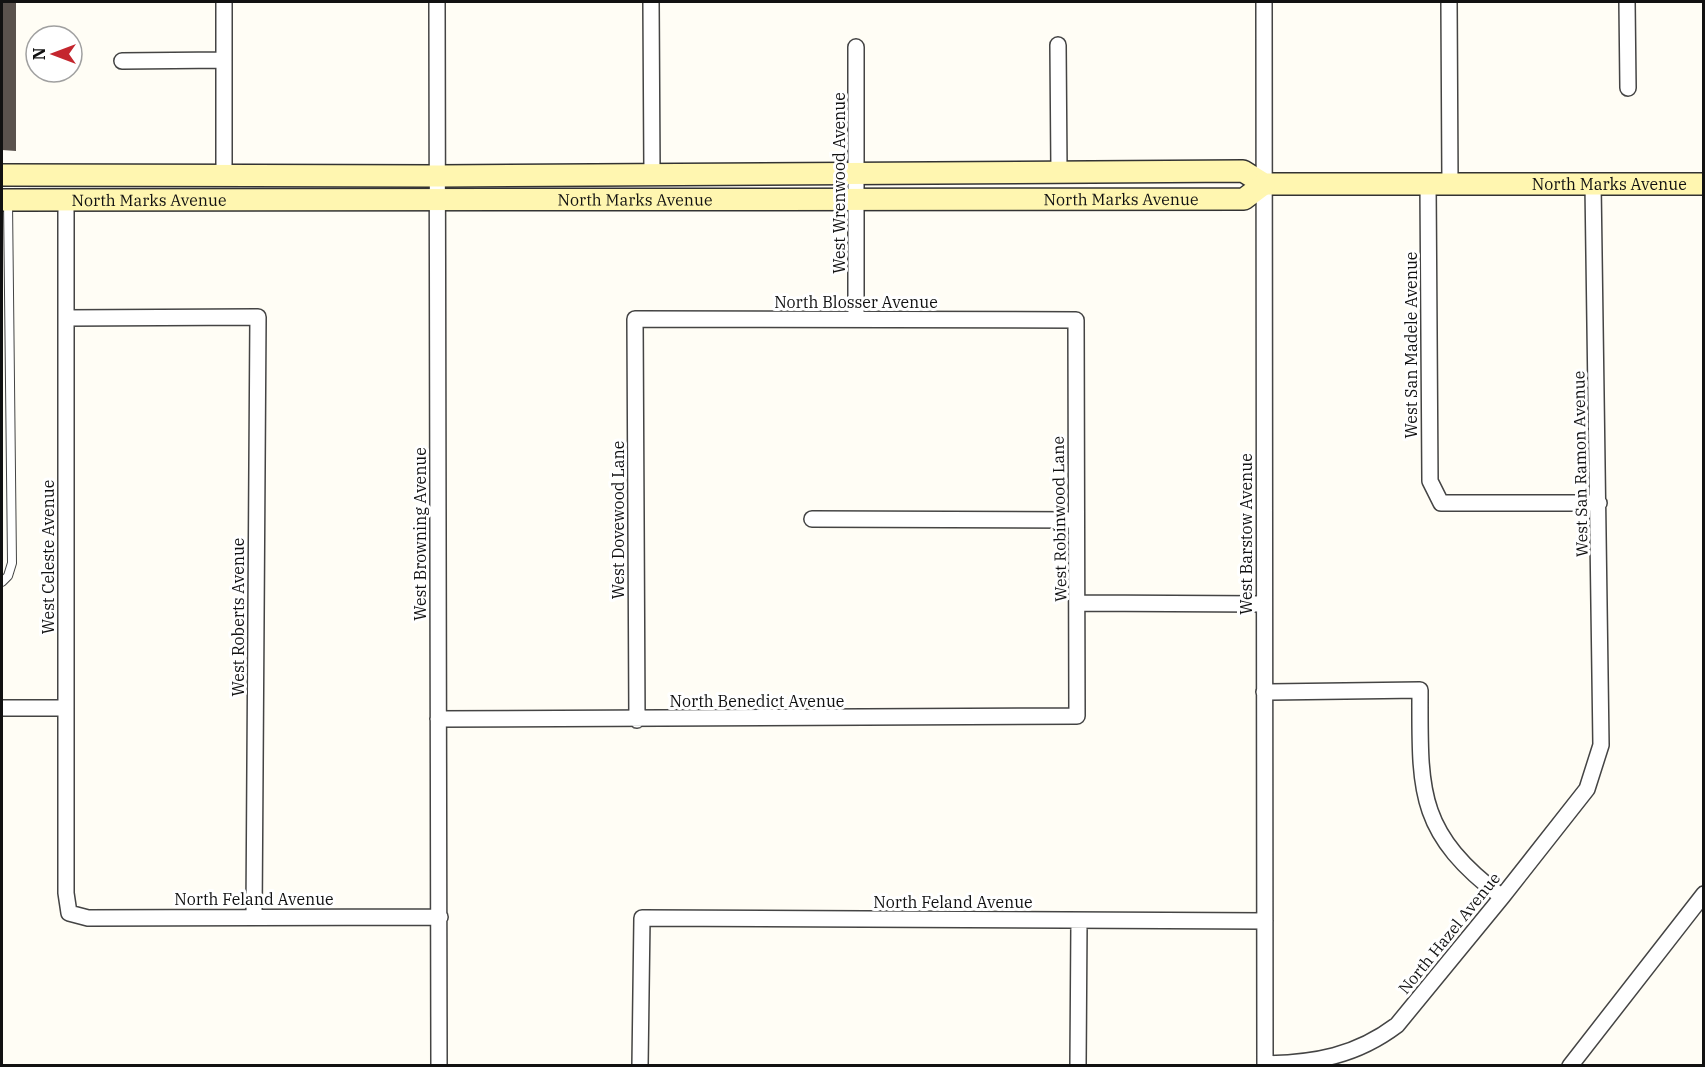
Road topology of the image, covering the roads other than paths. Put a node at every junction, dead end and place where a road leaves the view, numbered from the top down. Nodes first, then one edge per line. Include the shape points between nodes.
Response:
1 (224, 2) edge
2 (437, 2) edge
3 (651, 2) edge
4 (1264, 2) edge
5 (1449, 2) edge
6 (1627, 2) edge
7 (1058, 45) dead end
8 (856, 47) dead end
9 (224, 60) junction
10 (122, 61) dead end
11 (1628, 88) dead end
12 (1059, 171) junction
13 (857, 172) junction
14 (652, 173) junction
15 (2, 175) edge
16 (159, 176) junction
17 (224, 176) junction
18 (438, 176) junction
19 (1264, 184) junction
20 (1428, 184) junction
21 (1450, 184) junction
22 (1593, 184) junction
23 (1704, 184) edge
24 (5, 200) edge
25 (438, 200) junction
26 (66, 201) junction
27 (857, 201) junction
28 (66, 318) junction
29 (635, 319) joint
30 (856, 319) junction
31 (1076, 320) joint
32 (1599, 503) junction
33 (812, 519) dead end
34 (1076, 520) junction
35 (2, 582) edge
36 (1078, 603) junction
37 (1264, 604) junction
38 (1264, 692) junction
39 (2, 708) edge
40 (66, 708) junction
41 (1077, 716) joint
42 (438, 719) junction
43 (637, 720) junction
44 (1601, 745) joint
45 (1704, 894) edge
46 (1502, 897) junction
47 (69, 913) joint
48 (440, 917) junction
49 (254, 918) junction
50 (1079, 921) junction
51 (1265, 921) junction
52 (439, 1065) edge
53 (640, 1065) edge
54 (1078, 1065) edge
55 (1265, 1065) edge
56 (1570, 1065) edge

1 - 9 street
2 - 18 street, West Browning Avenue
3 - 14 street
4 - 19 street, West Barstow Avenue
5 - 21 street
6 - 11 street
7 - 12 street
8 - 13 street, West Wrenwood Avenue
9 - 10 street
9 - 17 street
12 - 13 main road, North Marks Avenue
12 - 19 main road, North Marks Avenue via 1243,171
13 - 14 main road, North Marks Avenue
13 - 27 street, West Wrenwood Avenue
14 - 18 main road, North Marks Avenue
15 - 16 main road, North Marks Avenue
16 - 17 main road, North Marks Avenue
16 - 26 main road via 142,187 84,188 74,191
17 - 18 main road, North Marks Avenue
18 - 25 street, West Browning Avenue
19 - 20 main road, North Marks Avenue
19 - 27 main road, North Marks Avenue via 1244,199
19 - 37 street, West Barstow Avenue
20 - 21 main road, North Marks Avenue
20 - 32 street, West San Madele Avenue via 1430,481 1441,503
21 - 22 main road, North Marks Avenue
22 - 23 main road, North Marks Avenue
22 - 32 street, West San Ramon Avenue
24 - 26 main road, North Marks Avenue
24 - 35 lane via 12,563
25 - 26 main road, North Marks Avenue
25 - 27 main road, North Marks Avenue
25 - 42 street, West Browning Avenue
26 - 28 street, West Celeste Avenue
27 - 30 street, West Wrenwood Avenue
28 - 40 street, West Celeste Avenue
28 - 49 street, West Roberts Avenue via 258,317
29 - 30 street, North Blosser Avenue
29 - 43 street, West Dovewood Lane
30 - 31 street, North Blosser Avenue
31 - 34 street, West Robinwood Lane
32 - 44 street, West San Ramon Avenue
33 - 34 street
34 - 36 street, West Robinwood Lane
36 - 37 street
36 - 41 street, West Robinwood Lane
37 - 38 street, West Barstow Avenue
38 - 46 street via 1419,690 1422,782 1436,826 1458,860
38 - 51 street, West Barstow Avenue
39 - 40 street
40 - 47 street, West Celeste Avenue
41 - 43 street, North Benedict Avenue
42 - 43 street, North Benedict Avenue
42 - 48 street, West Browning Avenue
44 - 46 street, North Hazel Avenue via 1587,789
45 - 56 street
46 - 55 street, North Hazel Avenue via 1412,1009 1381,1037 1320,1061
47 - 49 street, North Feland Avenue via 88,918
48 - 49 street, North Feland Avenue
48 - 52 street, West Browning Avenue
50 - 51 street, North Feland Avenue
50 - 53 street, North Feland Avenue via 642,918
50 - 54 street
51 - 55 street, West Barstow Avenue

